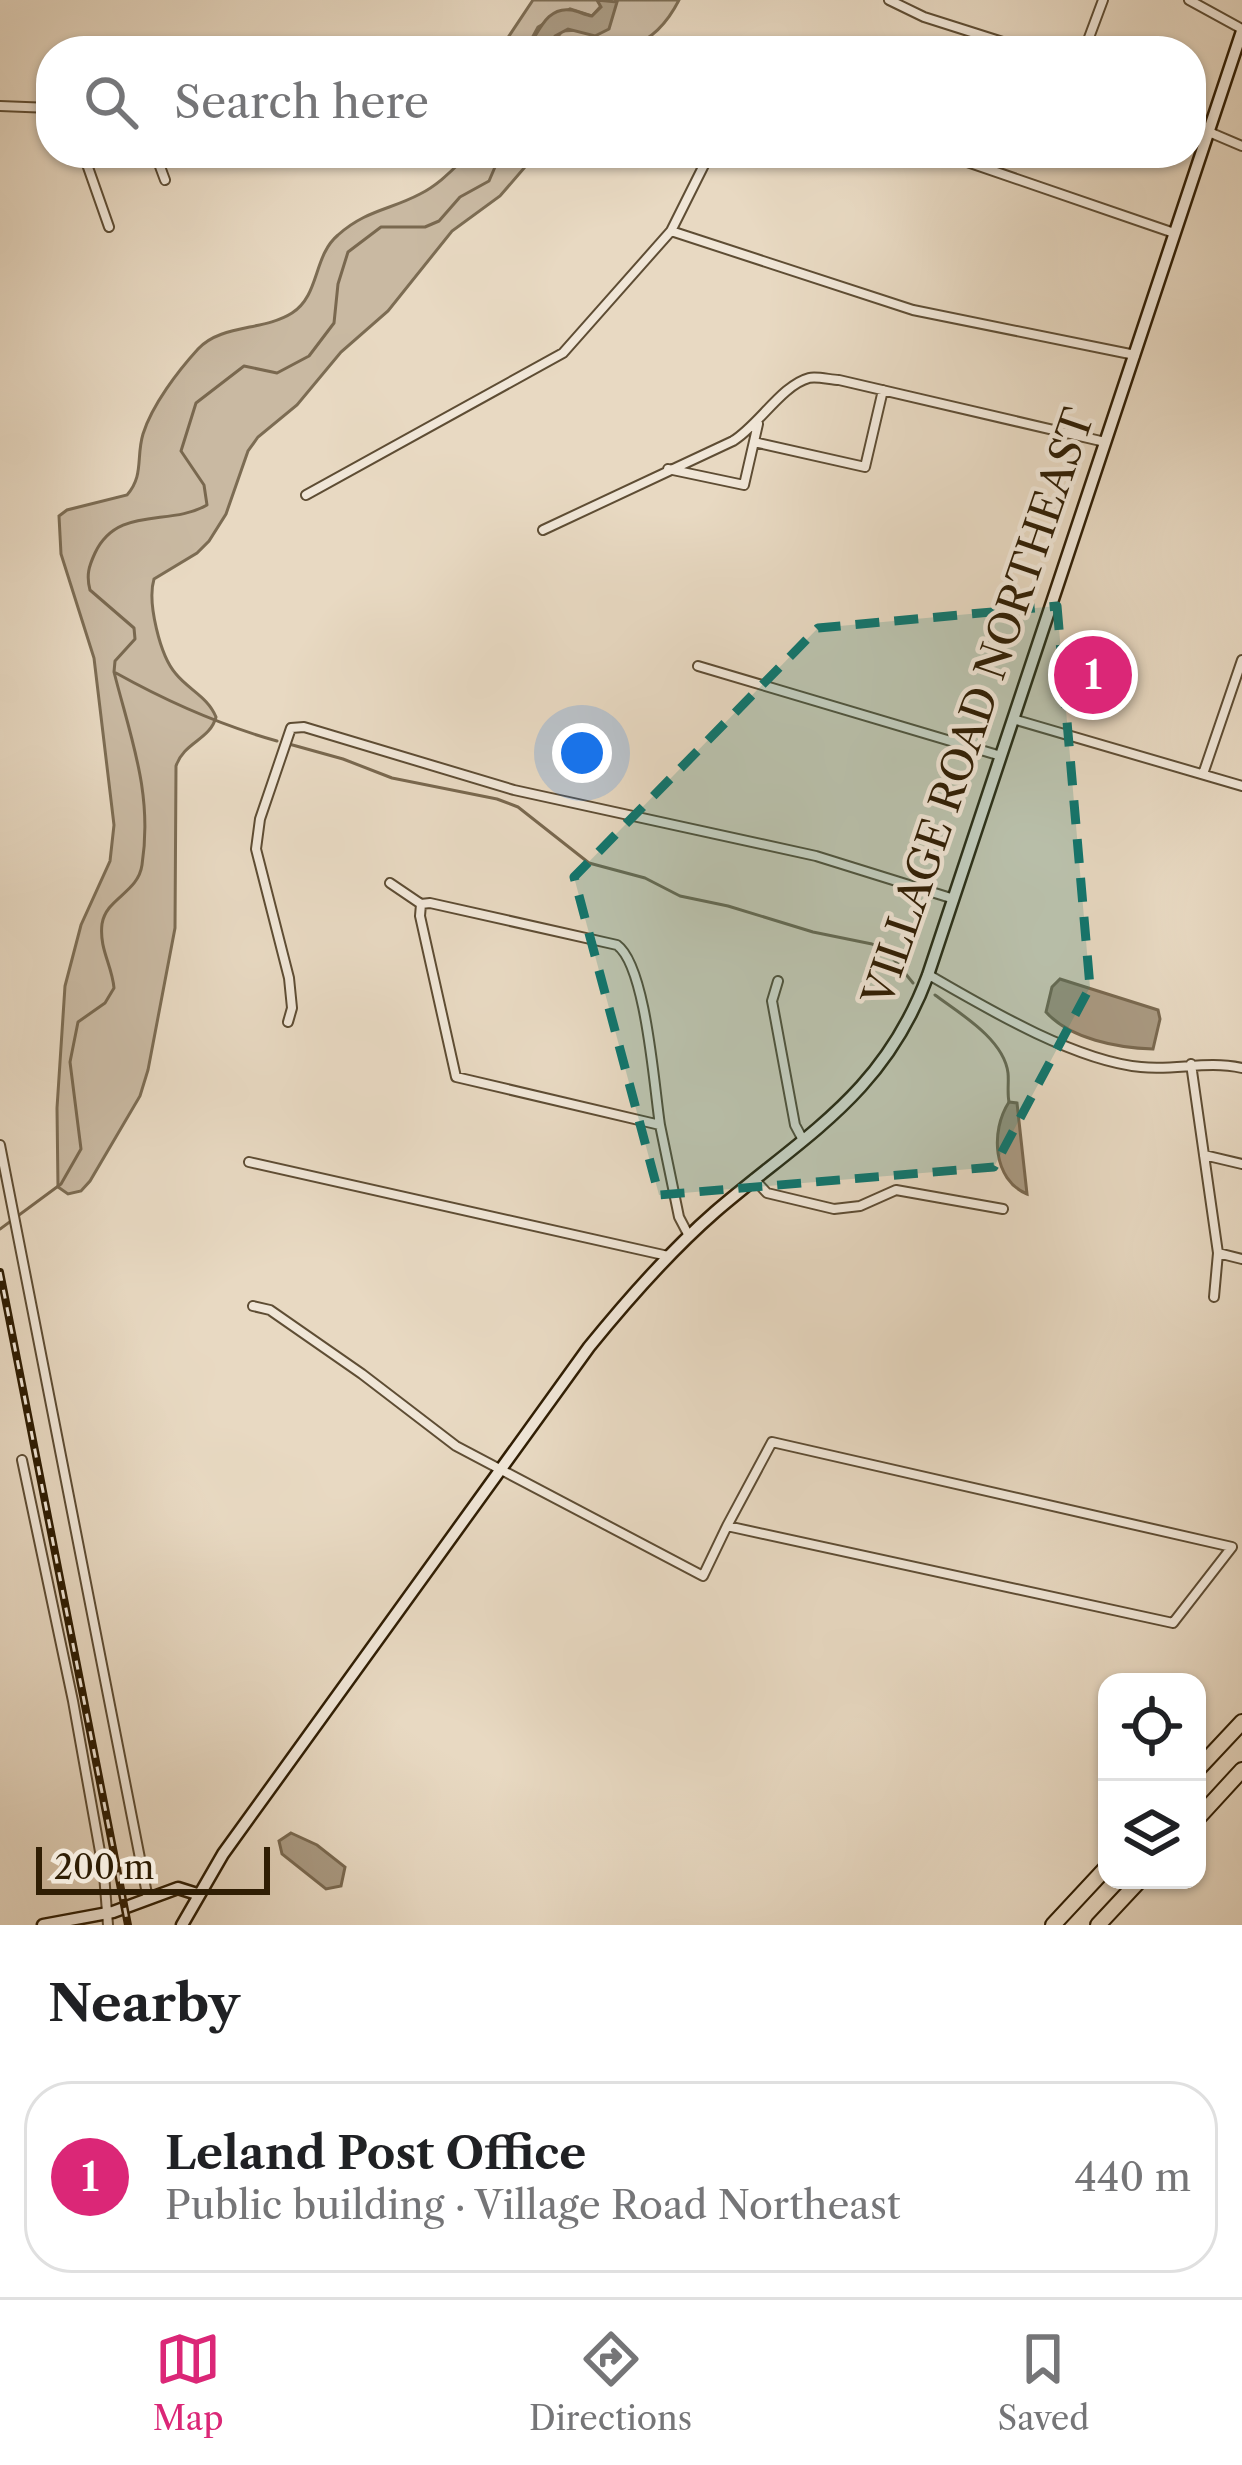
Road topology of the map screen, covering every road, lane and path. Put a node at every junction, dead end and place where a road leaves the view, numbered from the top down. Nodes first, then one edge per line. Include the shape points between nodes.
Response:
1 (889, 0) edge
2 (1103, 0) edge
3 (1189, 0) edge
4 (1242, 30) edge
5 (985, 36) edge
6 (1090, 36) edge
7 (0, 106) edge
8 (36, 107) edge
9 (1209, 132) junction
10 (1206, 141) edge
11 (1242, 146) edge
12 (88, 168) edge
13 (161, 168) edge
14 (702, 168) edge
15 (985, 168) edge
16 (1197, 168) edge
17 (165, 180) dead end
18 (109, 227) dead end
19 (670, 231) junction
20 (1176, 233) junction
21 (1135, 355) junction
22 (883, 390) junction
23 (758, 423) junction
24 (754, 442) junction
25 (1105, 442) junction
26 (667, 469) junction
27 (306, 495) dead end
28 (543, 530) dead end
29 (1242, 660) edge
30 (698, 666) dead end
31 (1013, 718) junction
32 (1001, 756) junction
33 (1203, 774) junction
34 (1242, 786) edge
35 (390, 883) dead end
36 (954, 898) junction
37 (421, 904) junction
38 (928, 975) junction
39 (778, 981) dead end
40 (288, 1022) dead end
41 (1191, 1064) junction
42 (1242, 1068) edge
43 (660, 1125) junction
44 (803, 1140) junction
45 (0, 1145) edge
46 (1204, 1155) junction
47 (249, 1162) dead end
48 (1242, 1164) edge
49 (754, 1179) junction
50 (1003, 1209) dead end
51 (688, 1236) junction
52 (1218, 1253) junction
53 (668, 1256) junction
54 (1242, 1258) edge
55 (1214, 1297) dead end
56 (253, 1306) dead end
57 (22, 1460) dead end
58 (501, 1469) junction
59 (727, 1526) junction
60 (1242, 1722) edge
61 (1206, 1760) edge
62 (1242, 1771) edge
63 (1206, 1809) edge
64 (1098, 1878) edge
65 (1132, 1889) edge
66 (197, 1894) junction
67 (149, 1900) junction
68 (107, 1920) edge
69 (43, 1925) edge
70 (182, 1925) edge
71 (1054, 1925) edge
72 (1098, 1925) edge

1 - 5 street
2 - 6 street
3 - 4 street
4 - 9 main road, VILLAGE ROAD NORTHEAST
7 - 8 street
9 - 10 main road, VILLAGE ROAD NORTHEAST
9 - 11 street
12 - 18 street
13 - 17 street
14 - 19 street
15 - 20 street
16 - 20 main road, VILLAGE ROAD NORTHEAST
19 - 21 street via 913,310
19 - 27 street via 563,353
20 - 21 main road, VILLAGE ROAD NORTHEAST
21 - 25 main road, VILLAGE ROAD NORTHEAST
22 - 23 street via 809,378 776,399
22 - 24 street via 865,467
22 - 25 street
23 - 24 street
23 - 26 street
24 - 26 street via 744,485
25 - 31 main road, VILLAGE ROAD NORTHEAST
26 - 28 street
29 - 33 street
30 - 32 street
31 - 32 main road, VILLAGE ROAD NORTHEAST
31 - 33 street
32 - 36 main road, VILLAGE ROAD NORTHEAST
33 - 34 street
35 - 37 street
36 - 38 main road, VILLAGE ROAD NORTHEAST
36 - 40 street via 816,856 514,790 291,728 256,849 289,978
37 - 43 street via 456,1077
37 - 43 street via 628,952
38 - 41 street via 1008,1020 1093,1054 1138,1067
38 - 44 main road, VILLAGE ROAD NORTHEAST via 888,1054 843,1109
39 - 44 street via 772,1001
41 - 42 street
41 - 46 street
43 - 51 street
44 - 49 main road, VILLAGE ROAD NORTHEAST
45 - 67 street
46 - 48 street
46 - 52 street
47 - 53 street
49 - 50 street via 767,1193 834,1209 896,1190
49 - 51 main road, VILLAGE ROAD NORTHEAST
51 - 53 main road, VILLAGE ROAD NORTHEAST
52 - 54 street
52 - 55 street
53 - 58 main road, VILLAGE ROAD NORTHEAST via 589,1347
56 - 58 street
57 - 68 street via 73,1701
58 - 59 street via 704,1576
58 - 66 main road, VILLAGE ROAD NORTHEAST
59 - 59 street via 772,1442 1232,1547 1173,1623
60 - 61 highway
62 - 63 highway
64 - 71 highway
65 - 72 highway
66 - 67 main road via 178,1888
66 - 70 main road, VILLAGE ROAD NORTHEAST
67 - 68 main road
68 - 69 main road

